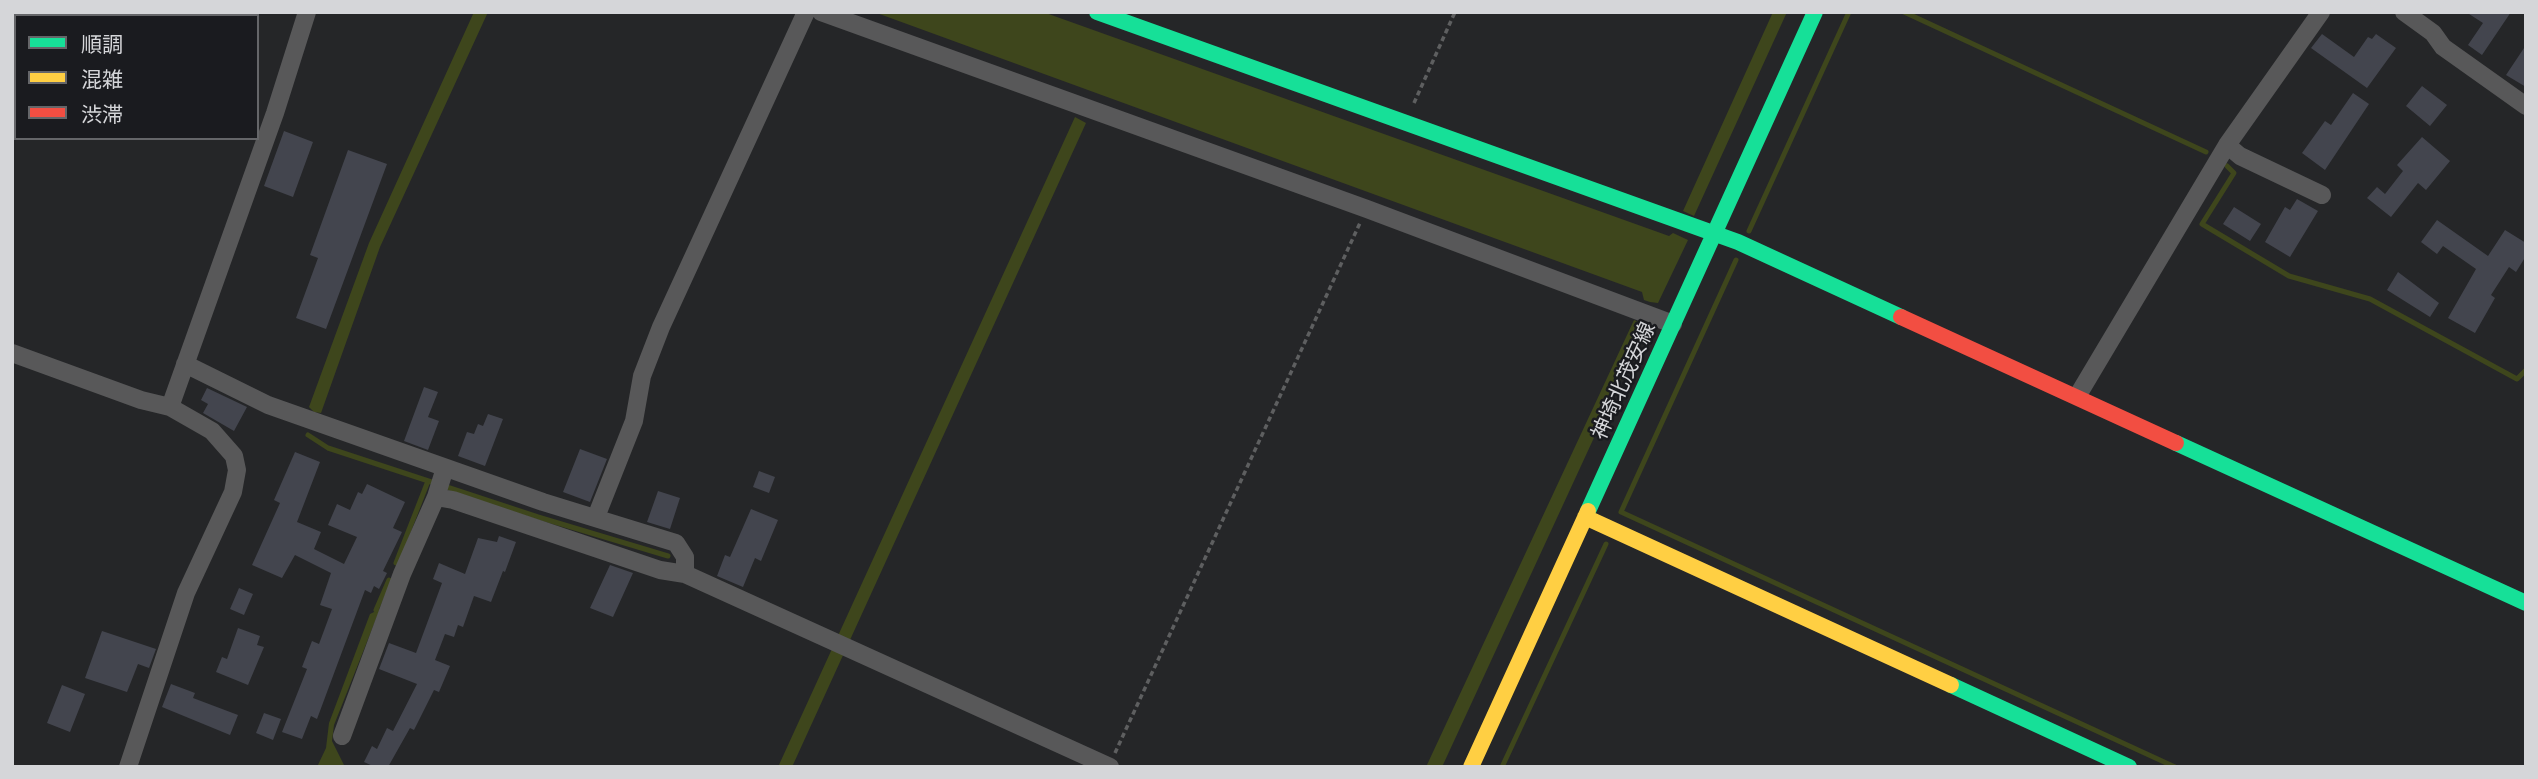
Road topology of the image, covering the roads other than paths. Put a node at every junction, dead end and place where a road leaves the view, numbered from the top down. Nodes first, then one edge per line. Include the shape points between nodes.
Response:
1 (307, 12) edge
2 (806, 12) edge
3 (821, 12) edge
4 (1097, 12) edge
5 (1815, 12) edge
6 (2321, 12) edge
7 (2404, 12) edge
8 (2526, 106) edge
9 (2227, 145) junction
10 (2322, 195) dead end
11 (1714, 233) junction
12 (1673, 324) junction
13 (12, 353) edge
14 (185, 364) junction
15 (2078, 395) junction
16 (170, 407) junction
17 (440, 483) junction
18 (596, 517) junction
19 (1585, 517) junction
20 (685, 573) junction
21 (2526, 603) edge
22 (342, 736) dead end
23 (1110, 766) edge
24 (128, 767) edge
25 (1471, 767) edge
26 (2129, 767) edge

1 - 14 street
2 - 18 street via 662,327 642,376 634,421
3 - 12 street
4 - 11 street
5 - 11 street, 神埼北茂安線
6 - 9 street
7 - 8 street via 2433,33 2443,47
9 - 10 street via 2240,156
9 - 15 street
11 - 12 street, 神埼北茂安線
11 - 15 street
12 - 19 street, 神埼北茂安線
13 - 16 street
14 - 16 street
14 - 17 street
15 - 21 street
16 - 24 street via 227,445 237,470 233,492 186,593
17 - 18 street
17 - 20 street via 453,500 660,570
17 - 22 street
18 - 20 street via 676,543 685,557
19 - 25 street, 神埼北茂安線
19 - 26 street
20 - 23 street

